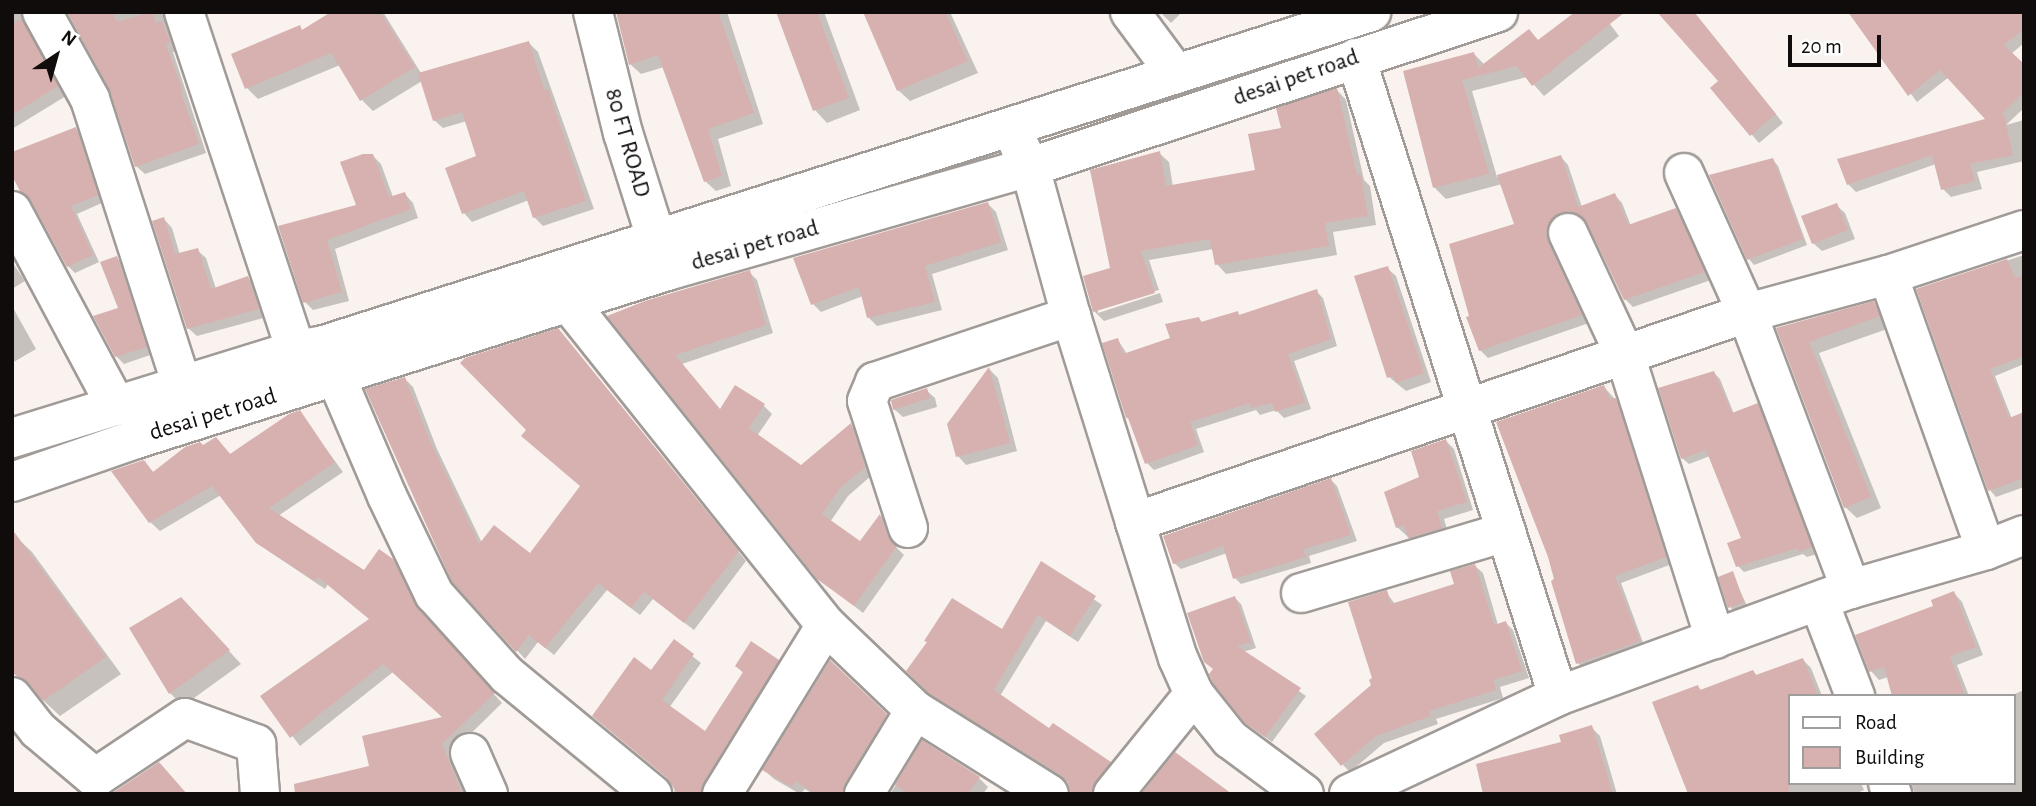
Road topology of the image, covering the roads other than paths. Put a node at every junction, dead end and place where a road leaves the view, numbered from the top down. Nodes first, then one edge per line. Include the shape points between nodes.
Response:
1 (42, 12) edge
2 (184, 12) edge
3 (593, 12) edge
4 (1130, 12) edge
5 (1371, 12) edge
6 (1497, 12) edge
7 (1356, 58) junction
8 (1176, 74) junction
9 (1011, 128) junction
10 (1030, 167) junction
11 (1684, 173) dead end
12 (12, 211) edge
13 (2024, 230) edge
14 (1568, 233) dead end
15 (661, 255) junction
16 (1888, 275) junction
17 (568, 302) junction
18 (1747, 313) junction
19 (1071, 316) junction
20 (296, 350) junction
21 (1625, 355) junction
22 (336, 377) junction
23 (182, 385) junction
24 (116, 406) junction
25 (1466, 408) junction
26 (12, 438) edge
27 (12, 482) edge
28 (1135, 522) junction
29 (908, 528) dead end
30 (1506, 532) junction
31 (2024, 535) edge
32 (1986, 550) junction
33 (1301, 593) dead end
34 (1835, 596) junction
35 (826, 625) junction
36 (1715, 639) junction
37 (1194, 694) junction
38 (1855, 694) edge
39 (1558, 696) junction
40 (12, 697) edge
41 (915, 710) junction
42 (470, 753) dead end
43 (260, 794) edge
44 (488, 794) edge
45 (652, 794) edge
46 (722, 794) edge
47 (864, 794) edge
48 (1049, 794) edge
49 (1113, 794) edge
50 (1304, 794) edge
51 (1349, 794) edge

1 - 23 street via 90,99
2 - 20 street
3 - 15 street, 80 FT ROAD via 622,133
4 - 8 street
5 - 8 street, desai pet road
6 - 7 street, desai pet road
7 - 10 street, desai pet road
7 - 25 street
8 - 9 street, desai pet road
9 - 10 street
9 - 15 street, desai pet road
10 - 15 street, desai pet road
10 - 19 street
11 - 18 street
12 - 24 street
13 - 16 street
14 - 21 street
15 - 17 street, desai pet road
15 - 20 street, desai pet road
16 - 18 street
16 - 32 street
17 - 22 street, desai pet road
17 - 35 street
18 - 21 street
18 - 34 street
19 - 28 street
19 - 29 street via 875,382 867,401
20 - 23 street, desai pet road
21 - 25 street
21 - 36 street
22 - 27 street, desai pet road
22 - 45 street via 434,594 507,675
23 - 24 street, desai pet road
24 - 26 street, desai pet road
25 - 28 street
25 - 30 street
28 - 37 street
30 - 33 street
30 - 39 street
31 - 32 street
32 - 34 street
34 - 36 street
34 - 38 street
35 - 41 street
35 - 46 street
36 - 39 street
37 - 49 street
37 - 50 street via 1230,739
39 - 51 street
40 - 43 street via 38,730 95,778 185,718 256,744
41 - 47 street
41 - 48 street
42 - 44 street

